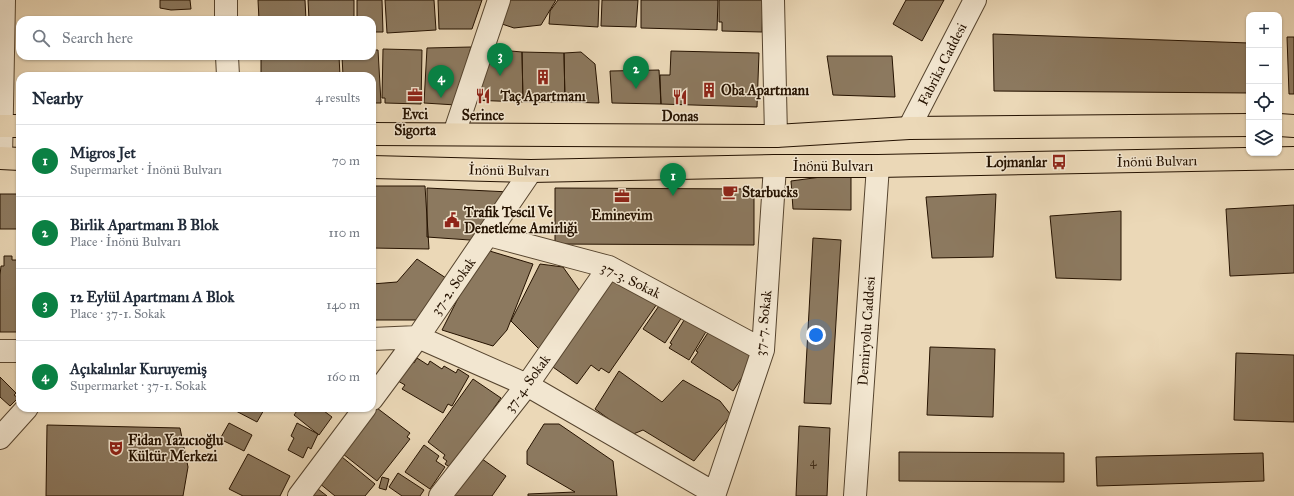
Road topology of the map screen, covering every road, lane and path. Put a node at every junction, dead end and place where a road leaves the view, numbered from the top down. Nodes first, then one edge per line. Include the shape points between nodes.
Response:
1 (4, 0) edge
2 (226, 0) edge
3 (499, 0) edge
4 (773, 0) edge
5 (976, 0) edge
6 (226, 16) edge
7 (227, 60) edge
8 (228, 72) edge
9 (1246, 125) edge
10 (1282, 125) edge
11 (7, 126) edge
12 (1294, 126) edge
13 (909, 128) junction
14 (376, 134) edge
15 (454, 134) junction
16 (776, 136) junction
17 (7, 158) edge
18 (1294, 158) edge
19 (775, 166) junction
20 (878, 166) junction
21 (376, 167) edge
22 (531, 171) junction
23 (489, 234) junction
24 (609, 267) junction
25 (418, 337) junction
26 (376, 339) edge
27 (763, 350) junction
28 (0, 351) edge
29 (16, 351) edge
30 (527, 385) junction
31 (376, 394) edge
32 (23, 412) edge
33 (362, 412) edge
34 (0, 438) edge
35 (714, 494) edge
36 (299, 496) edge
37 (440, 496) edge
38 (855, 496) edge

1 - 11 street
2 - 6 street
3 - 15 street
4 - 16 street
5 - 13 street, Fabrika Caddesi
7 - 8 street
9 - 13 main road
10 - 12 main road
11 - 17 street
13 - 16 main road
14 - 15 main road
15 - 16 main road
18 - 20 main road, İnönü Bulvarı
19 - 20 main road, İnönü Bulvarı
19 - 22 main road, İnönü Bulvarı
19 - 27 street, 37-7. Sokak
20 - 38 street, Demiryolu Caddesi
21 - 22 main road, İnönü Bulvarı
22 - 23 street, 37-2. Sokak
23 - 24 street, 37-3. Sokak
23 - 25 street, 37-2. Sokak
24 - 27 street, 37-3. Sokak
24 - 30 street, 37-4. Sokak
25 - 26 street
25 - 30 street
25 - 31 street, 37-2. Sokak
27 - 35 street, 37-7. Sokak
28 - 29 street
30 - 35 street
30 - 37 street, 37-4. Sokak
32 - 34 street
33 - 36 street

